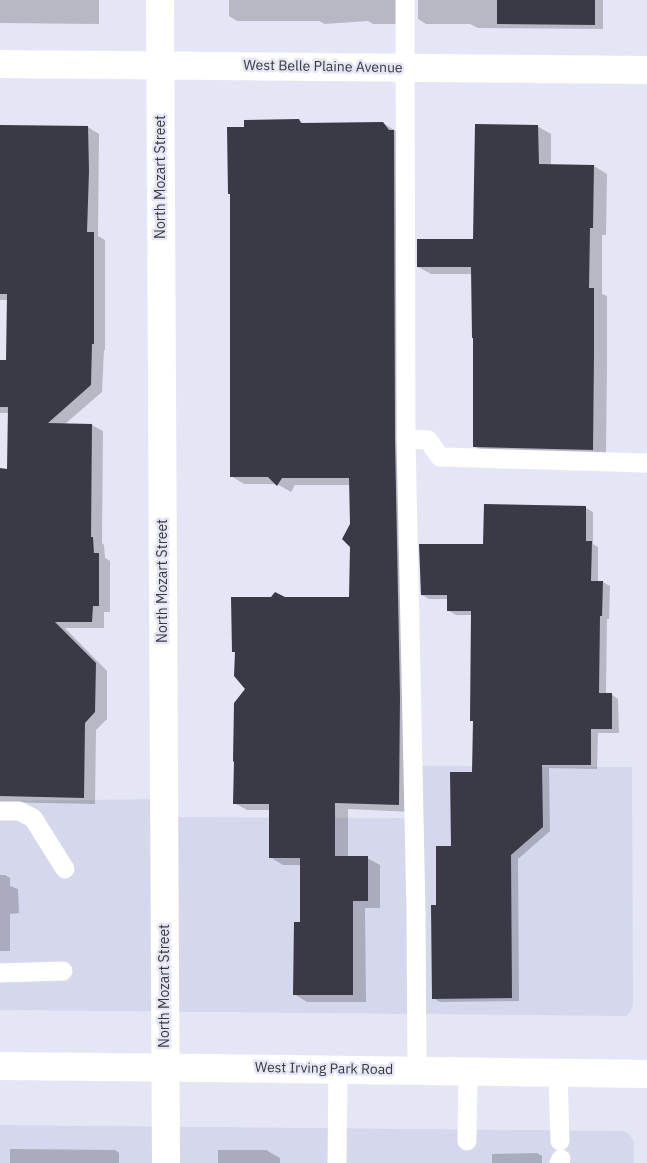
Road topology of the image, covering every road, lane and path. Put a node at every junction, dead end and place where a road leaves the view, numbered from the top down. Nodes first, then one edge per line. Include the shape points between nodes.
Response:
1 (160, 0) edge
2 (405, 0) edge
3 (0, 64) edge
4 (160, 65) junction
5 (405, 68) junction
6 (647, 70) edge
7 (406, 439) junction
8 (647, 463) edge
9 (0, 811) edge
10 (65, 869) dead end
11 (63, 971) dead end
12 (0, 973) edge
13 (0, 1066) edge
14 (166, 1068) junction
15 (338, 1069) junction
16 (417, 1070) junction
17 (468, 1071) junction
18 (558, 1073) junction
19 (647, 1074) edge
20 (467, 1141) dead end
21 (560, 1154) edge
22 (166, 1163) edge
23 (337, 1163) edge

1 - 4 street, North Mozart Street
2 - 5 lane
3 - 4 street, West Belle Plaine Avenue
4 - 5 street, West Belle Plaine Avenue
4 - 14 street, North Mozart Street
5 - 6 street, West Belle Plaine Avenue
5 - 7 lane
7 - 8 lane via 428,440 440,457
7 - 16 lane
9 - 10 lane via 19,811 33,818
11 - 12 lane
13 - 14 street, West Irving Park Road
14 - 15 street, West Irving Park Road
14 - 22 street, North Mozart Street
15 - 16 street, West Irving Park Road
15 - 23 lane
16 - 17 street, West Irving Park Road
17 - 18 street, West Irving Park Road
17 - 20 lane
18 - 19 street, West Irving Park Road
18 - 21 lane

